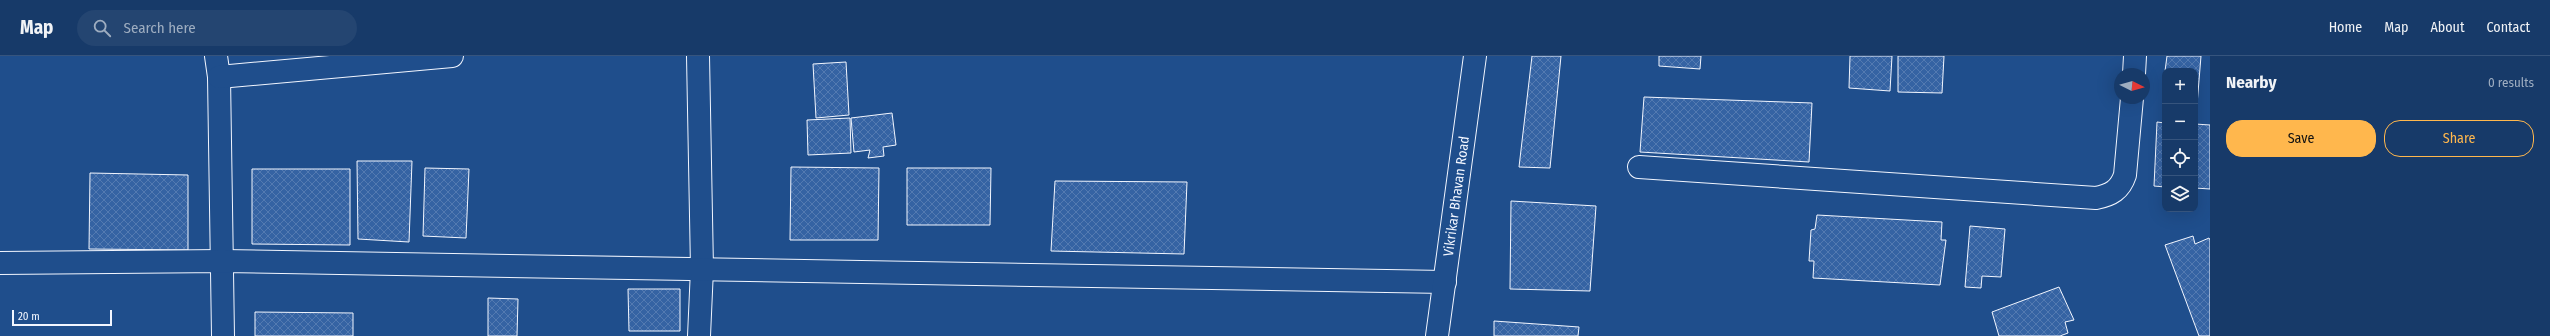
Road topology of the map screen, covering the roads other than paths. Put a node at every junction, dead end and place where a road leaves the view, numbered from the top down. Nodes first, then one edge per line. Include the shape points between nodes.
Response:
1 (452, 56) edge
2 (698, 56) edge
3 (1475, 56) edge
4 (2135, 56) edge
5 (217, 66) edge
6 (2134, 68) edge
7 (2131, 104) edge
8 (1639, 167) dead end
9 (223, 261) junction
10 (0, 262) edge
11 (702, 268) junction
12 (1445, 282) junction
13 (223, 336) edge
14 (699, 336) edge
15 (1438, 336) edge

1 - 5 street
2 - 11 street
3 - 12 street, Vikrikar Bhavan Road
4 - 6 street
5 - 9 street
7 - 8 street via 2122,185 2114,192 2096,198
9 - 10 street
9 - 11 street
9 - 13 street
11 - 12 street
11 - 14 street
12 - 15 street, Vikrikar Bhavan Road

